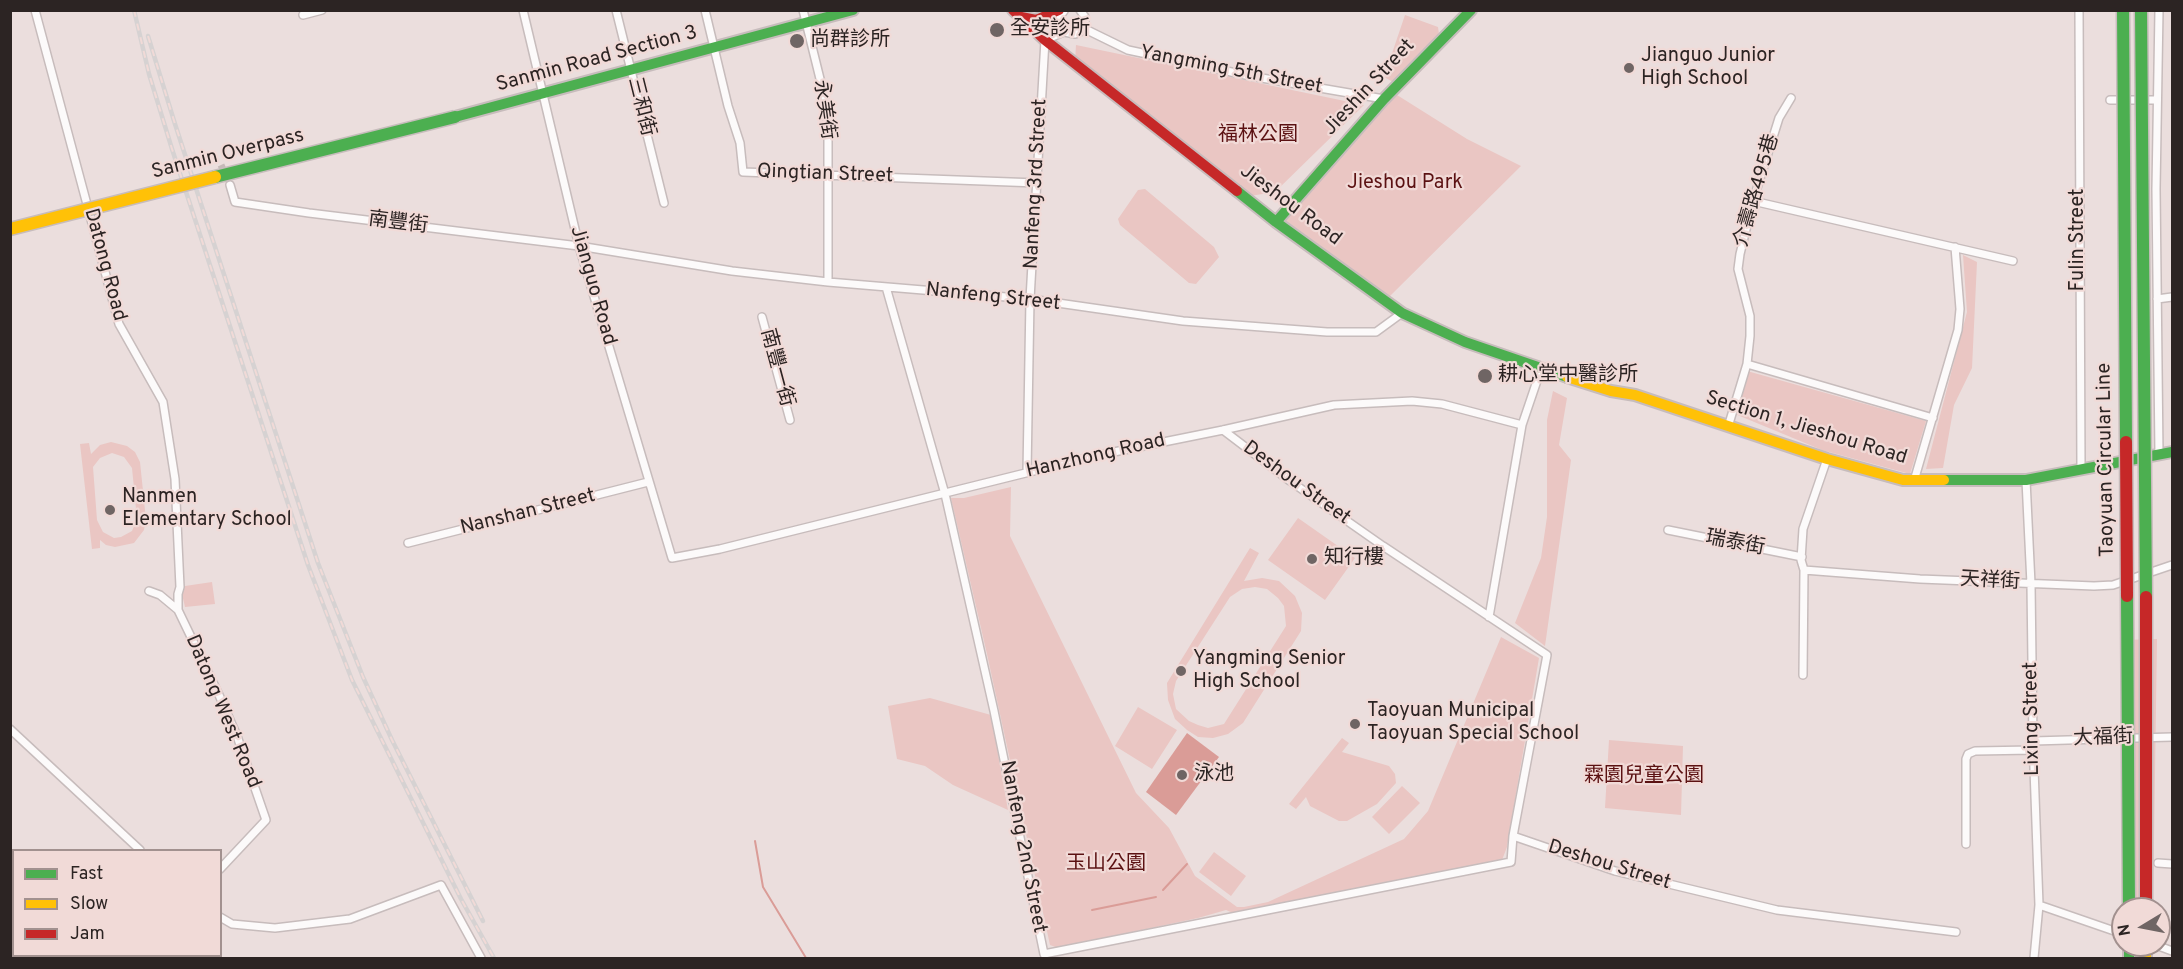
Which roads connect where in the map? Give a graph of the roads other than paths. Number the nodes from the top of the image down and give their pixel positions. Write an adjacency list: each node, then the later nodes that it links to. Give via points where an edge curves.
1 (35, 10): 72 (street, via 119,324 163,402 175,479)
2 (322, 10): 17 (street)
3 (523, 10): 24 (street, Jianguo Road)
4 (616, 10): 23 (street, 三和街)
5 (705, 10): 22 (street, Qingtian Street)
6 (803, 10): 18 (street, 永美街)
7 (853, 10): 18 (main road, Sanmin Road Section 3)
8 (1059, 10): 16 (main road, via 1036,20)
9 (1064, 10): 20 (street, via 1059,22)
10 (1080, 10): 19 (street, via 1085,17)
11 (1471, 10): 26 (main road, Jieshin Street)
12 (2079, 10): 58 (street, Fulin Street)
13 (2122, 10): 85 (main road, Taoyuan Circular Line, bridge)
14 (2141, 10): 86 (main road, Taoyuan Circular Line, bridge)
15 (2159, 10): 28 (street)
16 (1017, 14): 21 (main road, Jieshou Road)
17 (303, 15)
18 (806, 24): 22 (main road, Sanmin Road Section 3); 30 (street, 永美街, via 826,103)
19 (1083, 28): 20 (street, via 1075,34); 26 (street, Yangming 5th Street, via 1128,50)
20 (1064, 32): 21 (street)
21 (1045, 39): 31 (street, Nanfeng 3rd Street); 35 (main road, Jieshou Road)
22 (714, 49): 23 (main road, Sanmin Road Section 3); 30 (street, Qingtian Street, via 740,144 743,172)
23 (631, 70): 24 (main road, Sanmin Road Section 3); 34 (street, 三和街)
24 (543, 94): 29 (main road, Sanmin Road Section 3); 37 (street, Jianguo Road)
25 (1791, 98): 33 (street, 介壽路495巷, via 1779,118)
26 (1384, 99): 35 (main road, Jieshin Street)
27 (2110, 100): 28 (street)
28 (2157, 100): 44 (street)
29 (455, 117): 36 (main road, Sanmin Overpass, bridge)
30 (828, 174): 31 (street, Qingtian Street); 40 (street, 永美街)
31 (1037, 183): 43 (street, Nanfeng 3rd Street)
32 (230, 185): 37 (street, 南豐街, via 235,202)
33 (1753, 201): 38 (street); 47 (street, 介壽路495巷, via 1738,269 1750,316)
34 (664, 203)
35 (1276, 222): 45 (main road, Jieshou Road)
36 (10, 229)
37 (579, 246): 40 (street, Nanfeng Street, via 732,272); 62 (street, Jianguo Road)
38 (1955, 247): 39 (street); 50 (street, via 1958,330)
39 (2013, 261)
40 (828, 282): 41 (street, Nanfeng Street)
41 (886, 287): 43 (street, Nanfeng Street); 63 (street, Nanfeng 2nd Street)
42 (2172, 297): 44 (street)
43 (1030, 299): 45 (street, Nanfeng Street, via 1184,321 1327,332 1376,332); 59 (street, Nanfeng 3rd Street)
44 (2157, 299): 56 (street)
45 (1402, 313): 48 (main road, Jieshou Road, via 1431,328)
46 (762, 317): 51 (street, 南豐一街)
47 (1747, 364): 50 (street); 53 (street, 介壽路495巷)
48 (1541, 369): 49 (main road, Jieshou Road); 52 (street)
49 (1575, 380): 53 (main road, Section 1, Jieshou Road, via 1635,395)
50 (1933, 418): 61 (street)
51 (790, 420)
52 (1522, 424): 54 (street, Hanzhong Road, via 1442,404 1371,401 1334,405); 73 (street)
53 (1728, 427): 57 (main road, Section 1, Jieshou Road)
54 (1223, 430): 59 (street, Hanzhong Road); 73 (street, Deshou Street, via 1290,481)
55 (2172, 452): 56 (main road, Section 1, Jieshou Road)
56 (2159, 455): 58 (main road, Section 1, Jieshou Road)
57 (1827, 459): 61 (main road, Section 1, Jieshou Road); 66 (street, via 1803,529)
58 (2081, 469): 60 (main road, Section 1, Jieshou Road)
59 (1027, 472): 63 (street, Hanzhong Road)
60 (2026, 480): 61 (main road, Section 1, Jieshou Road); 70 (street, Lixing Street)
61 (1914, 481)
62 (648, 482): 65 (street, Nanshan Street); 67 (street, Jianguo Road)
63 (945, 494): 67 (street, Hanzhong Road); 79 (street, Nanfeng 2nd Street, via 1044,954 1511,862)
64 (1668, 530): 66 (street, 瑞泰街)
65 (408, 543)
66 (1802, 557): 69 (street)
67 (672, 558)
68 (2172, 565): 70 (street, 天祥街, via 2113,585)
69 (1804, 570): 70 (street, 天祥街); 74 (street)
70 (2031, 584): 77 (street, Lixing Street)
71 (149, 591): 72 (street, Datong West Road)
72 (178, 610): 84 (street, Datong West Road, via 230,721 266,820)
73 (1489, 617): 79 (street, Deshou Street, via 1547,655)
74 (1803, 675)
75 (10, 729): 81 (street)
76 (2172, 737): 77 (street, 大福街)
77 (2033, 741): 78 (street, Lixing Street)
78 (2033, 750): 80 (street, via 1968,754); 87 (street, Lixing Street)
79 (1513, 836): 90 (street, Deshou Street, via 1615,872 1777,910)
80 (1966, 844)
81 (139, 849)
82 (2158, 863): 83 (street)
83 (2172, 864)
84 (222, 867)
85 (2129, 897)
86 (2146, 897)
87 (2039, 905): 89 (street); 92 (street, Lixing Street)
88 (222, 917): 91 (street, via 232,924 275,928 350,919 441,885)
89 (2111, 930)
90 (1956, 932)
91 (481, 958)
92 (2034, 958)

